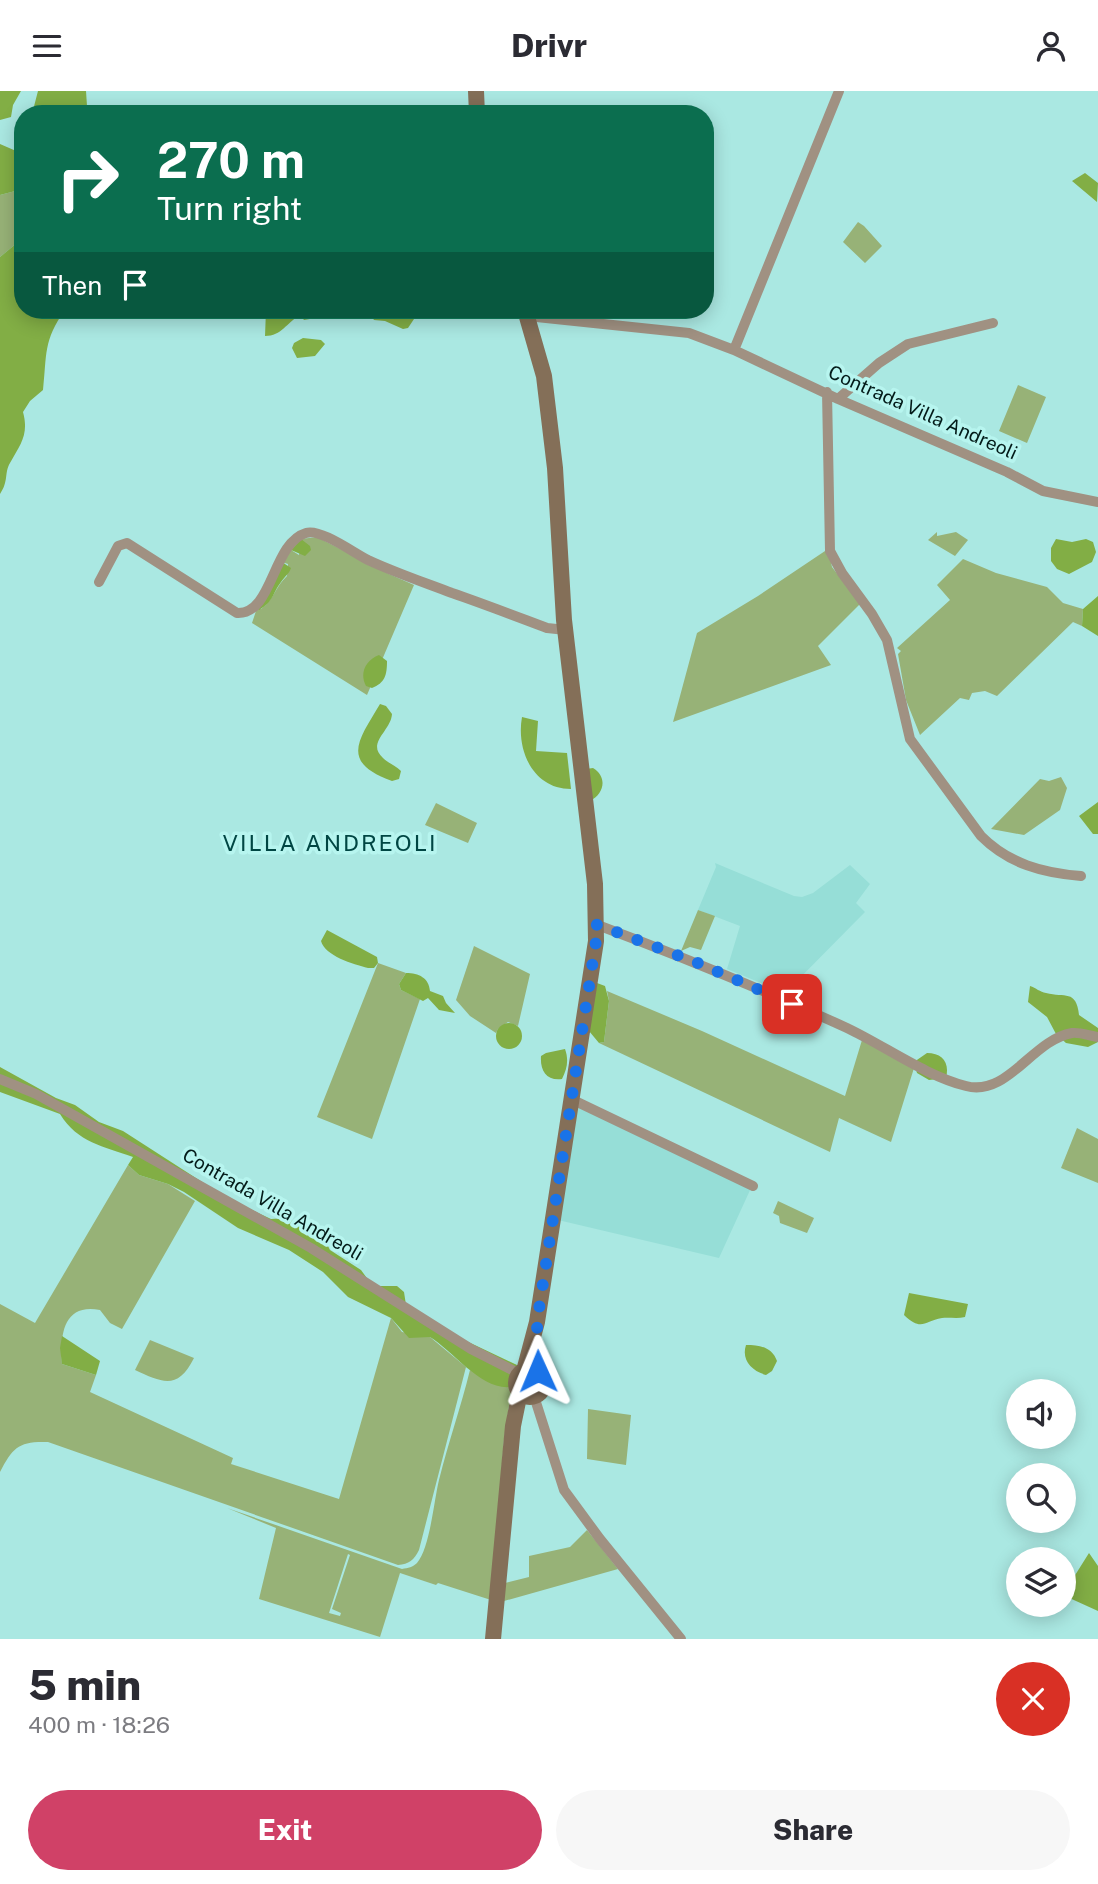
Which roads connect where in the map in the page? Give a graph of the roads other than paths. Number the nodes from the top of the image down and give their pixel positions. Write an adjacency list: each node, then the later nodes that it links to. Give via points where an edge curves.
1 (839, 91): 5 (street)
2 (528, 319): 10 (main road, via 544,376)
3 (575, 319): 5 (street, Contrada Villa Andreoli, via 689,333)
4 (993, 323): 7 (street, via 908,344)
5 (734, 350): 6 (street, Contrada Villa Andreoli)
6 (827, 392): 7 (street, Contrada Villa Andreoli); 11 (street, via 830,551 887,640 910,739 994,849 1040,870)
7 (838, 399): 8 (street, Contrada Villa Andreoli, via 1043,491)
8 (1098, 502)
9 (99, 582): 10 (street, via 118,546 127,543 237,613 246,613 257,606 295,537 309,531 405,577 547,628)
10 (566, 630): 12 (main road, via 595,884)
11 (1081, 876)
12 (595, 924): 13 (street, via 722,973 967,1086 984,1088 996,1083 1055,1038 1075,1032); 15 (main road)
13 (1098, 1037)
14 (0, 1079): 17 (street, Contrada Villa Andreoli, via 36,1094 311,1248 471,1349)
15 (571, 1099): 16 (street); 17 (main road)
16 (753, 1187)
17 (527, 1372): 18 (main road, via 517,1385); 18 (main road, via 542,1376 544,1385 540,1393)
18 (527, 1394): 19 (main road, via 513,1426); 20 (street, via 564,1490)
19 (493, 1639)
20 (681, 1639)

